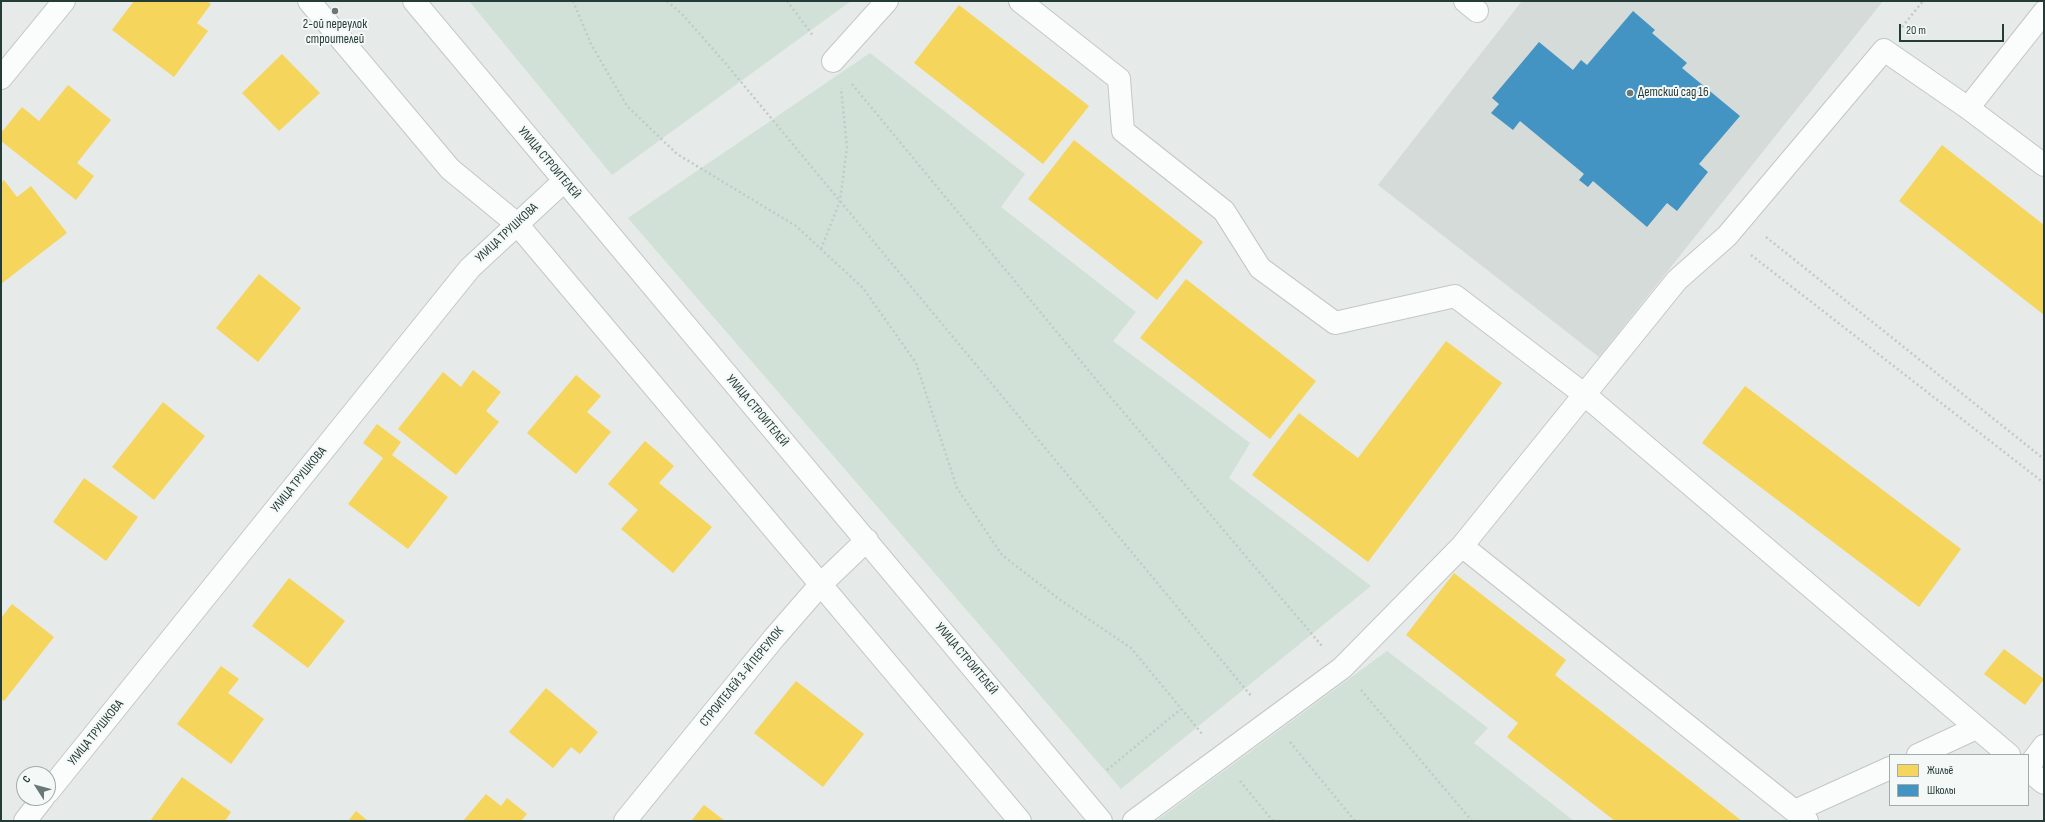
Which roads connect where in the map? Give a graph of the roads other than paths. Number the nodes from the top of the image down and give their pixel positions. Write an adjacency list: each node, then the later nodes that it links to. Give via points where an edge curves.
1 (64, 1): 8 (street)
2 (309, 1): 12 (street, via 450,169)
3 (414, 1): 11 (street, УЛИЦА СТРОИТЕЛЕЙ)
4 (887, 1): 7 (street)
5 (1020, 1): 13 (street, via 1119,79 1124,131 1224,211 1260,268 1334,322 1456,296)
6 (2044, 12): 9 (street)
7 (833, 61)
8 (1, 78)
9 (1968, 108): 10 (street); 13 (street, via 1884,50 1727,236 1677,280)
10 (2044, 165)
11 (564, 181): 12 (street, УЛИЦА ТРУШКОВА); 14 (street, УЛИЦА СТРОИТЕЛЕЙ)
12 (517, 224): 16 (street); 24 (street, УЛИЦА ТРУШКОВА, via 470,268)
13 (1585, 396): 15 (street); 17 (street)
14 (867, 540): 16 (street, СТРОИТЕЛЕЙ 3-Й ПЕРЕУЛОК); 31 (street, УЛИЦА СТРОИТЕЛЕЙ)
15 (1462, 546): 27 (street); 32 (street, via 1342,668)
16 (821, 584): 29 (street, СТРОИТЕЛЕЙ 3-Й ПЕРЕУЛОК); 30 (street)
17 (1976, 728): 19 (street); 20 (street)
18 (2044, 746): 21 (street)
19 (1920, 754)
20 (2008, 754)
21 (2029, 766)
22 (1889, 769): 27 (street)
23 (2029, 771): 25 (street)
24 (56, 782)
25 (2044, 783)
26 (37, 806): 28 (street)
27 (1801, 816)
28 (25, 821)
29 (625, 821)
30 (1020, 821)
31 (1100, 821)
32 (1134, 821)

